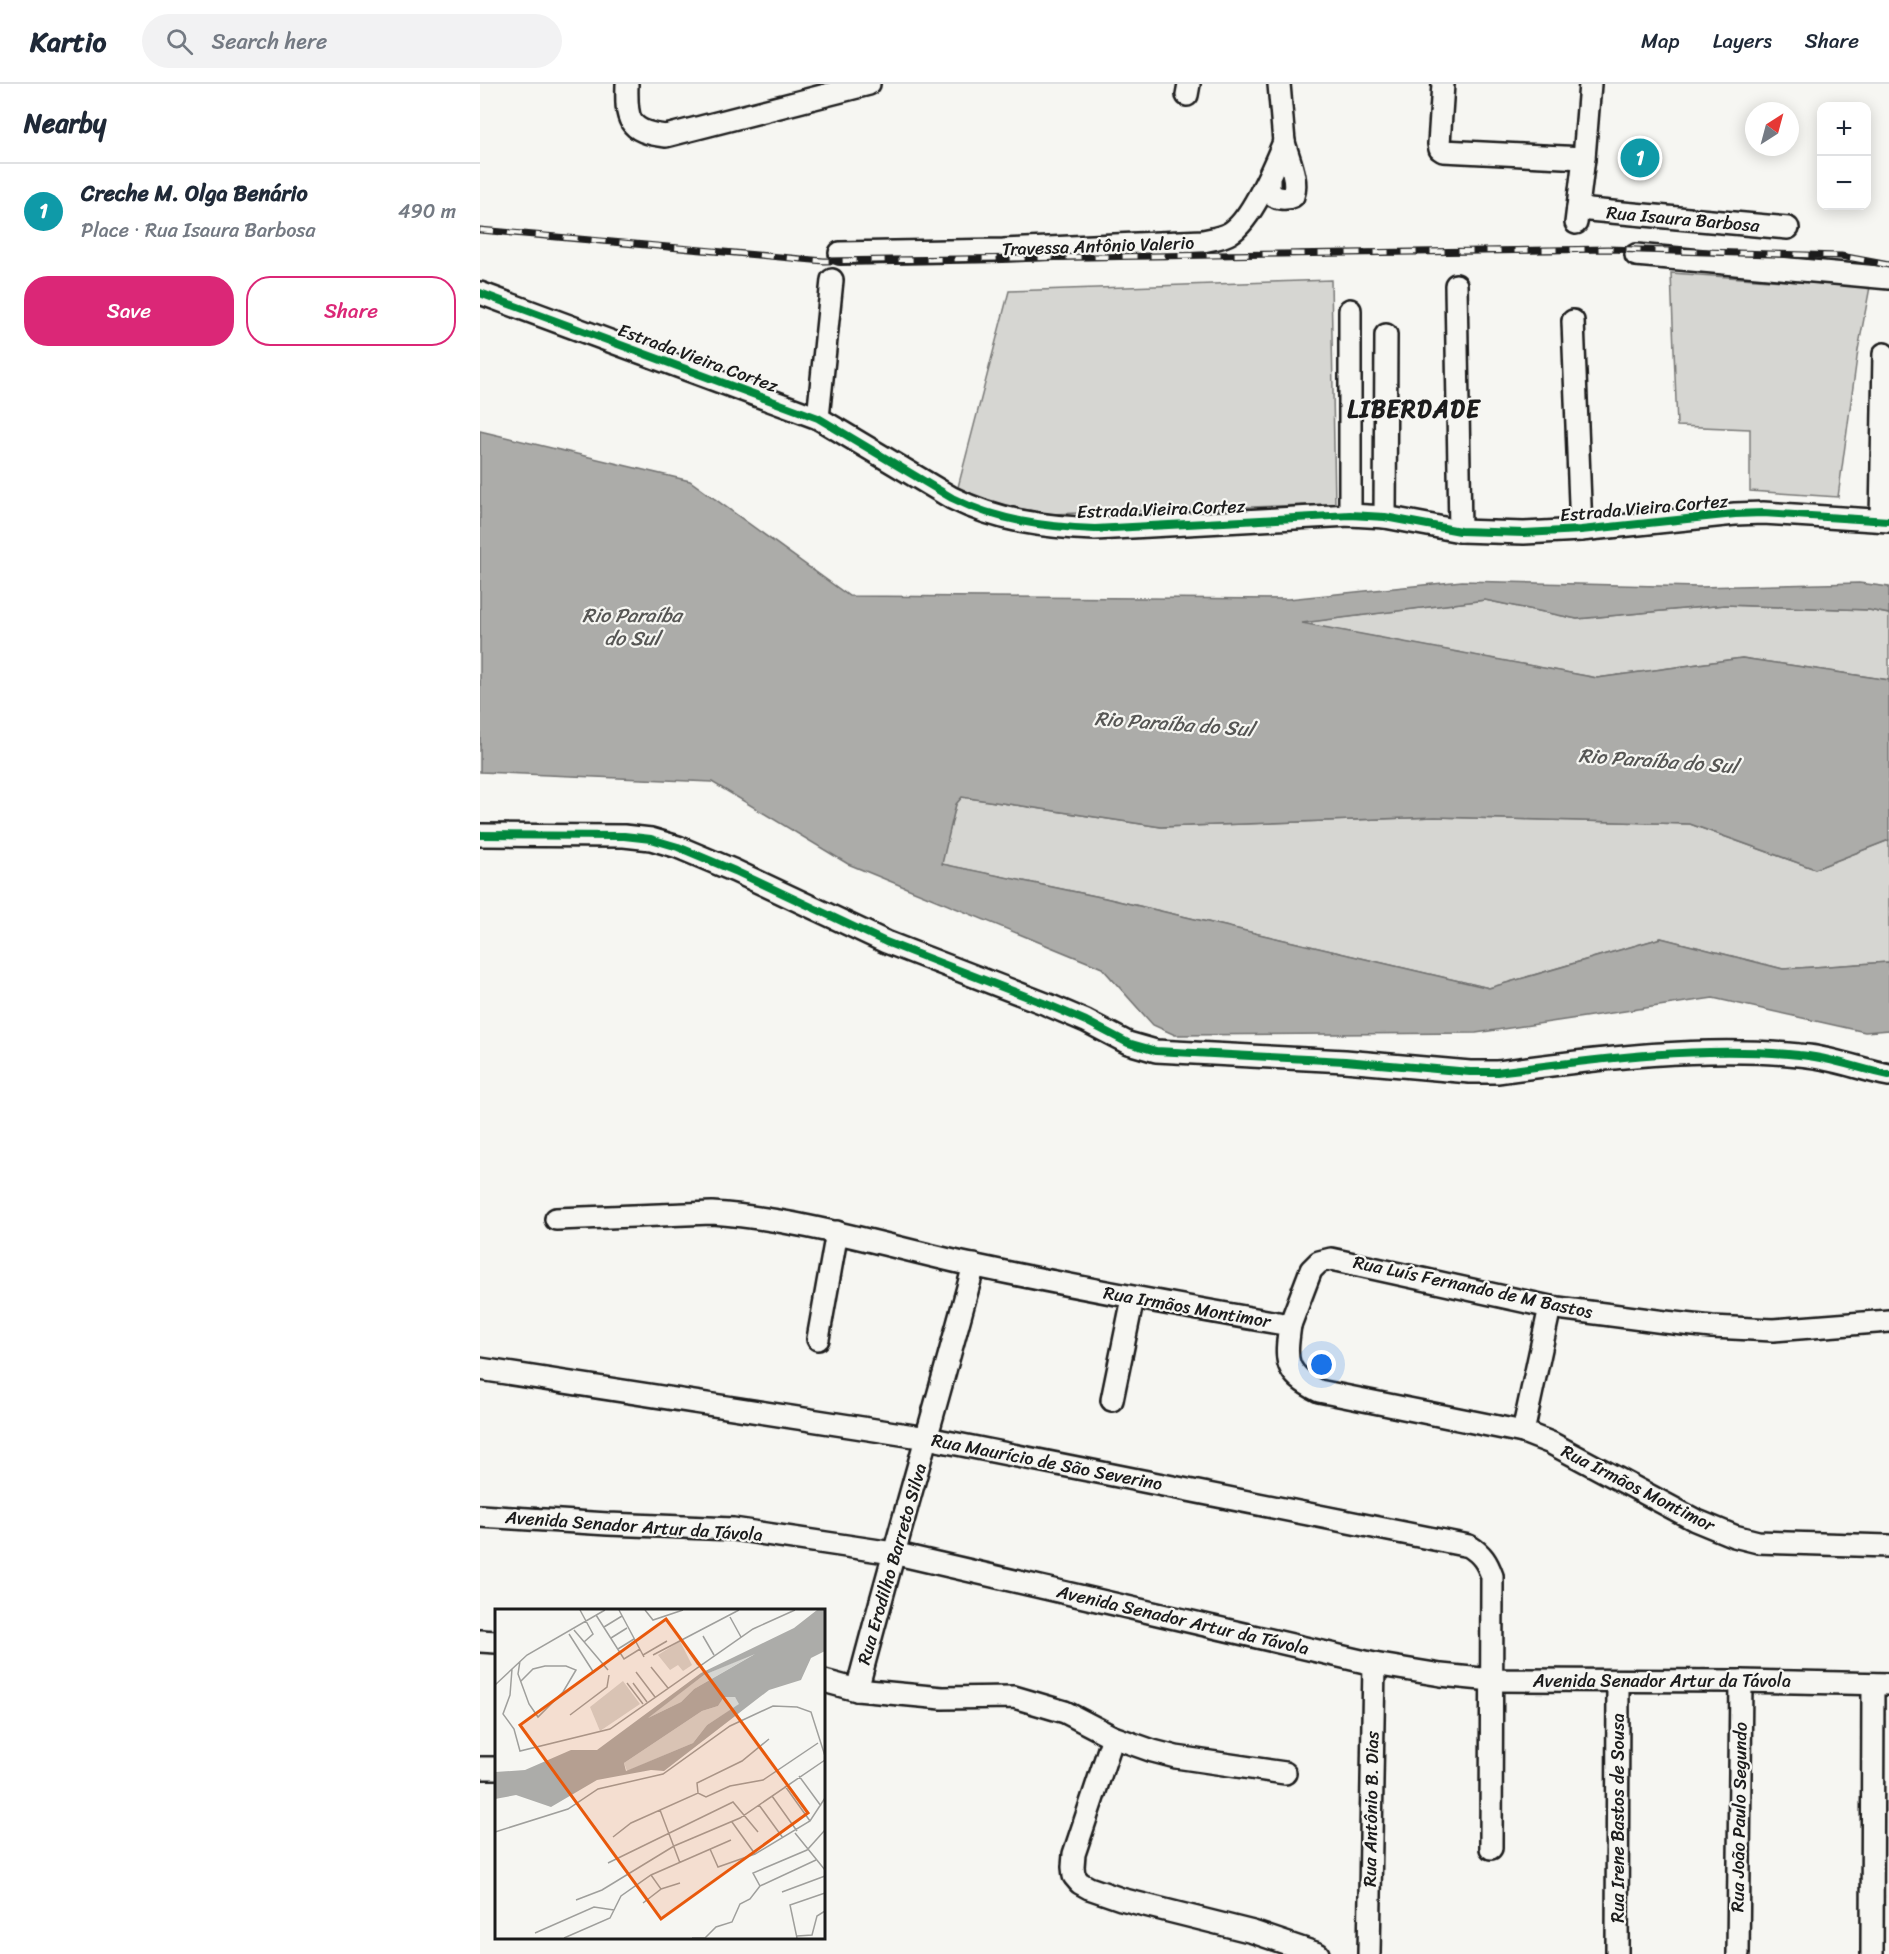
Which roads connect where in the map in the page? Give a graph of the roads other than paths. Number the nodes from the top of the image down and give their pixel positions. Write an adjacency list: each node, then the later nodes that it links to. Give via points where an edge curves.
1 (627, 84): 2 (street, via 629,120 651,134 666,136)
2 (869, 84)
3 (1279, 84): 6 (street)
4 (1443, 84): 7 (street, via 1440,149)
5 (1590, 84): 7 (street, Rua Isaura Barbosa)
6 (1284, 142): 8 (street, Travessa Antônio Valerio); 8 (street, via 1294,180 1293,196 1280,198 1271,194)
7 (1584, 158): 9 (street, Rua Isaura Barbosa, via 1577,216)
8 (1269, 178): 10 (street, Travessa Antônio Valerio, via 1231,233 1203,241)
9 (1788, 228)
10 (840, 253)
11 (1636, 255): 12 (street)
12 (1889, 278)
13 (832, 280): 20 (street)
14 (1456, 285): 25 (street)
15 (480, 293): 20 (street, Estrada Vieira Cortez)
16 (1350, 310): 21 (street)
17 (1573, 321): 24 (street)
18 (1386, 335): 22 (street)
19 (1884, 354): 23 (street)
20 (818, 418): 21 (street, Estrada Vieira Cortez, via 952,498 975,509 1028,523 1095,528)
21 (1350, 515): 22 (street, Estrada Vieira Cortez)
22 (1385, 518): 25 (street, Estrada Vieira Cortez)
23 (1885, 521): 24 (street, Estrada Vieira Cortez, via 1763,513)
24 (1581, 530): 25 (street, Estrada Vieira Cortez)
25 (1460, 531)
26 (480, 835): 27 (street, via 624,836 678,847 886,942 1056,1008 1128,1043 1156,1051 1470,1072 1666,1054 1799,1054)
27 (1889, 1075)
28 (556, 1219): 29 (street, Rua Irmãos Montimor, via 712,1213)
29 (837, 1232): 30 (street, Rua Irmãos Montimor); 35 (street)
30 (974, 1265): 31 (street, Rua Irmãos Montimor); 39 (street, Rua Erodilho Barreto Silva)
31 (1133, 1298): 34 (street, Rua Irmãos Montimor); 37 (street)
32 (1550, 1307): 33 (street, Rua Luís Fernando de M Bastos, via 1722,1328 1773,1330); 34 (street, Rua Luís Fernando de M Bastos, via 1331,1258 1311,1270); 38 (street)
33 (1889, 1321)
34 (1290, 1325): 38 (street, Rua Irmãos Montimor, via 1286,1353 1291,1370 1319,1391)
35 (818, 1339)
36 (480, 1370): 39 (street, Rua Maurício de São Severino)
37 (1112, 1400)
38 (1523, 1431): 41 (street, Rua Irmãos Montimor, via 1695,1520 1734,1536 1758,1542)
39 (927, 1438): 42 (street, Rua Erodilho Barreto Silva); 46 (street, Rua Maurício de São Severino, via 1469,1546 1479,1552 1492,1576)
40 (480, 1516): 42 (street, Avenida Senador Artur da Távola, via 733,1528)
41 (1889, 1546)
42 (893, 1553): 45 (street, Avenida Senador Artur da Távola); 51 (street, Rua Erodilho Barreto Silva)
43 (480, 1641): 44 (street)
44 (495, 1642)
45 (1374, 1664): 46 (street, Avenida Senador Artur da Távola); 56 (street, Rua Antônio B. Dias)
46 (1492, 1680): 48 (street, Avenida Senador Artur da Távola); 54 (street, Rua Maurício de São Severino)
47 (825, 1681): 51 (street)
48 (1618, 1681): 49 (street, Avenida Senador Artur da Távola); 57 (street, Rua Irene Bastos de Sousa)
49 (1741, 1681): 50 (street, Avenida Senador Artur da Távola); 58 (street, Rua João Paulo Segundo)
50 (1881, 1684): 59 (street)
51 (857, 1690): 52 (street, via 942,1698 1014,1697 1065,1712)
52 (1113, 1737): 53 (street, via 1176,1756); 55 (street, via 1074,1854 1074,1876 1080,1883 1121,1899 1253,1932)
53 (1285, 1773)
54 (1491, 1848)
55 (1318, 1954)
56 (1369, 1954)
57 (1617, 1954)
58 (1738, 1954)
59 (1872, 1954)

